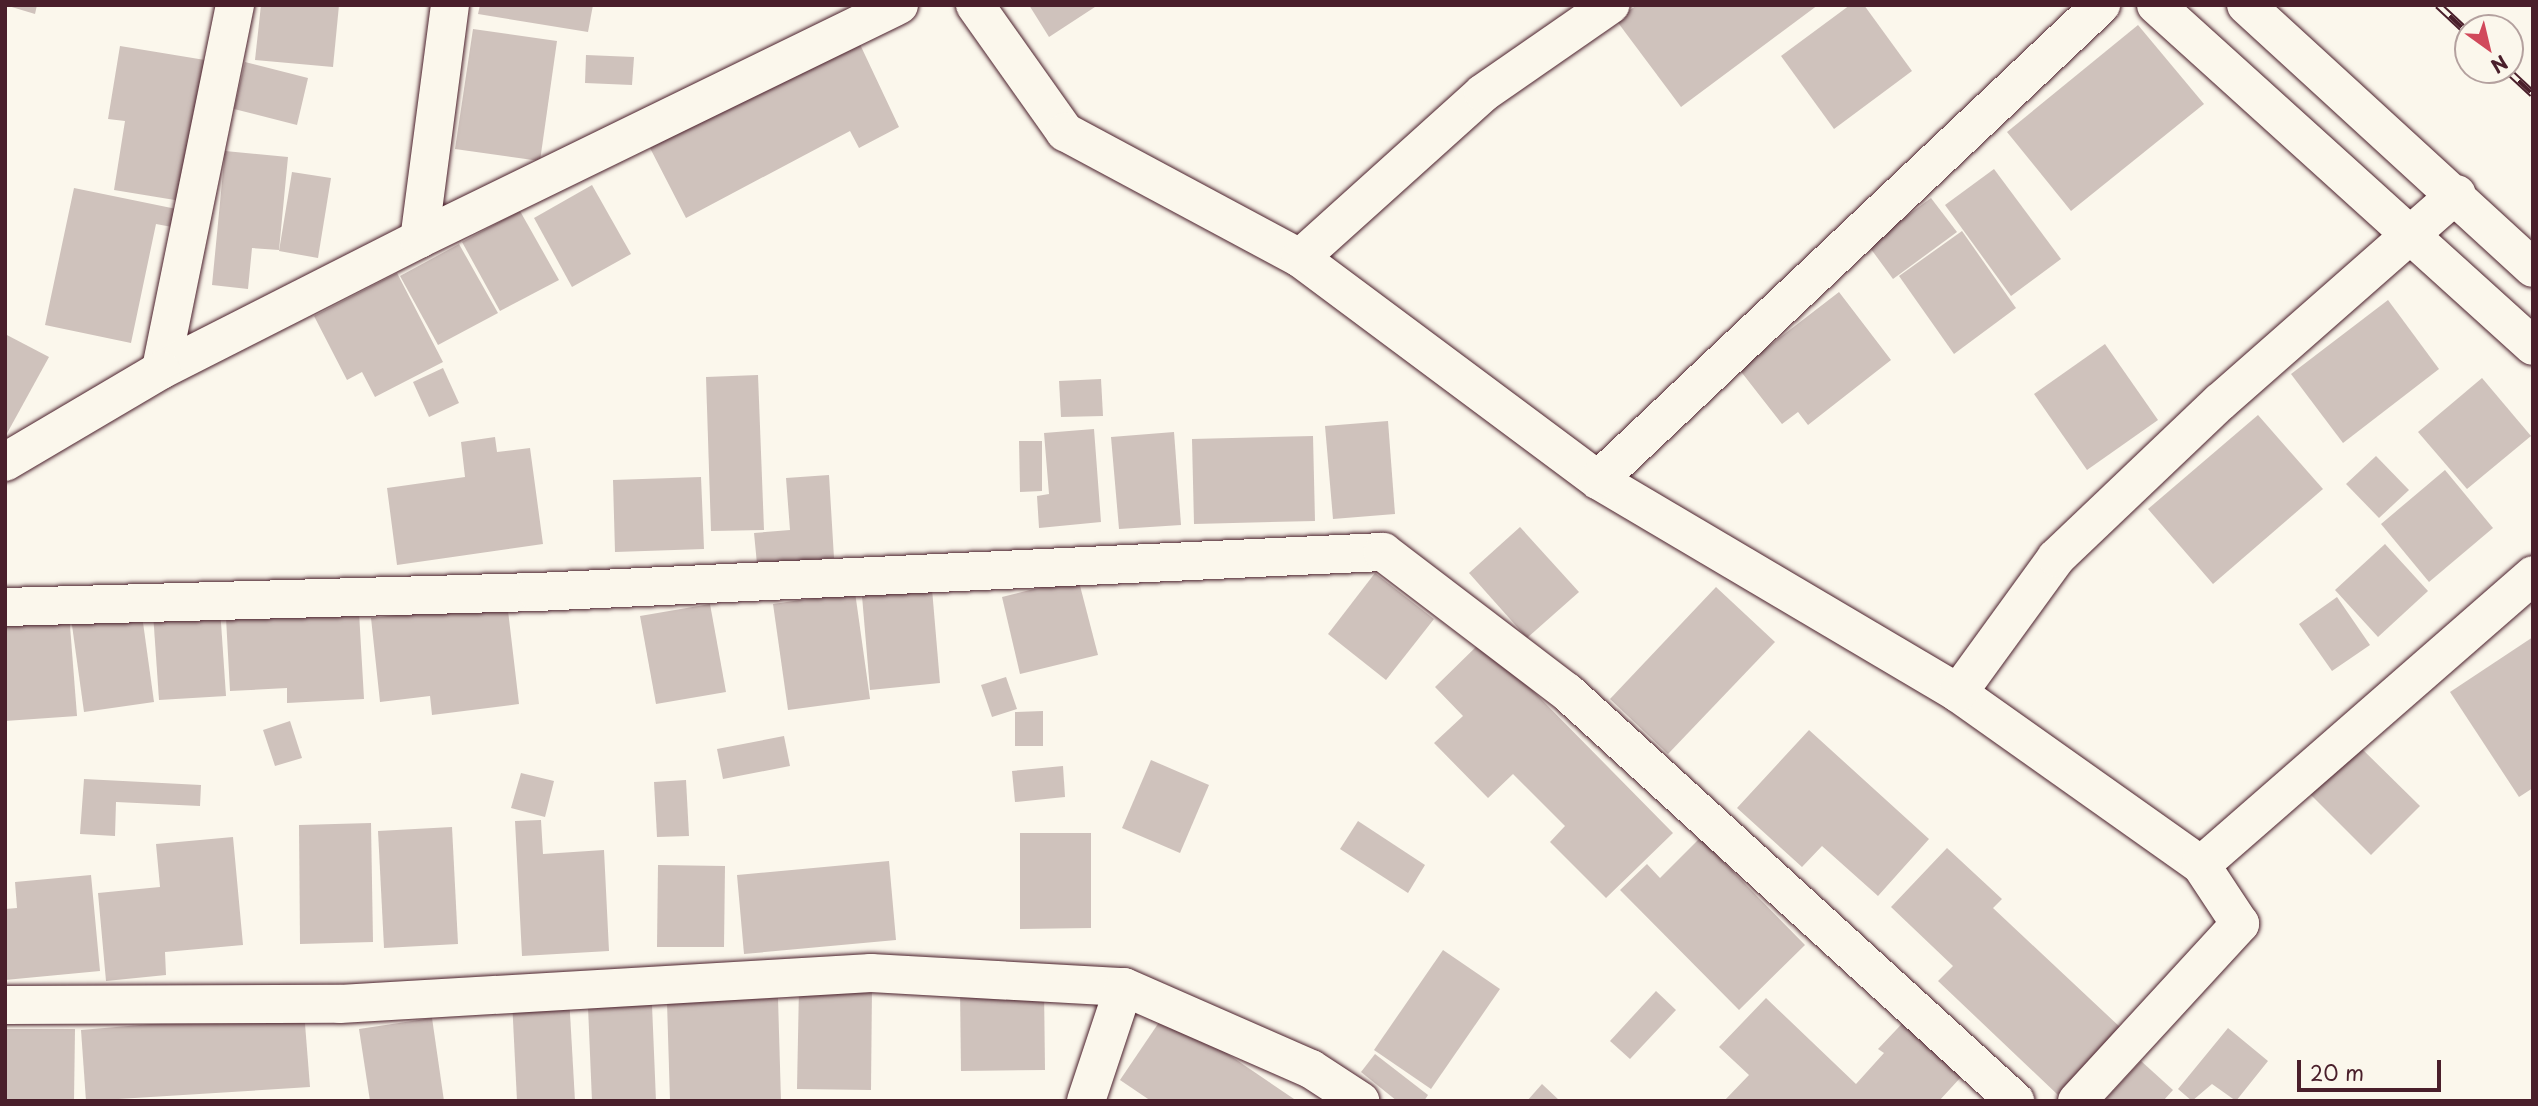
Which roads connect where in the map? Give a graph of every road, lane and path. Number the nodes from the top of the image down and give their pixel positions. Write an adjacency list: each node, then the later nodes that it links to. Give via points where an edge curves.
1 (235, 5): 15 (street)
2 (450, 5): 11 (street)
3 (899, 5): 11 (street)
4 (975, 5): 12 (street, via 1065,132)
5 (1611, 5): 12 (street, via 1483,93)
6 (2101, 5): 17 (street)
7 (2156, 5): 10 (street)
8 (2246, 5): 9 (street)
9 (2457, 194): 10 (street); 13 (street)
10 (2411, 234): 14 (street); 20 (street, via 2220,402 2056,558)
11 (419, 239): 15 (street)
12 (1300, 258): 17 (street)
13 (2533, 268)
14 (2533, 346)
15 (161, 370): 16 (street)
16 (5, 462)
17 (1598, 480): 20 (street)
18 (2533, 575): 21 (street)
19 (5, 607): 26 (street, via 537,592 1383,552 1567,692)
20 (1958, 693): 21 (street)
21 (2201, 865): 27 (street, via 2240,924)
22 (1124, 987): 23 (street, via 871,973 340,1004); 24 (street); 25 (street, via 1311,1069)
23 (5, 1005)
24 (1086, 1101)
25 (1360, 1101)
26 (2015, 1101)
27 (2077, 1101)

